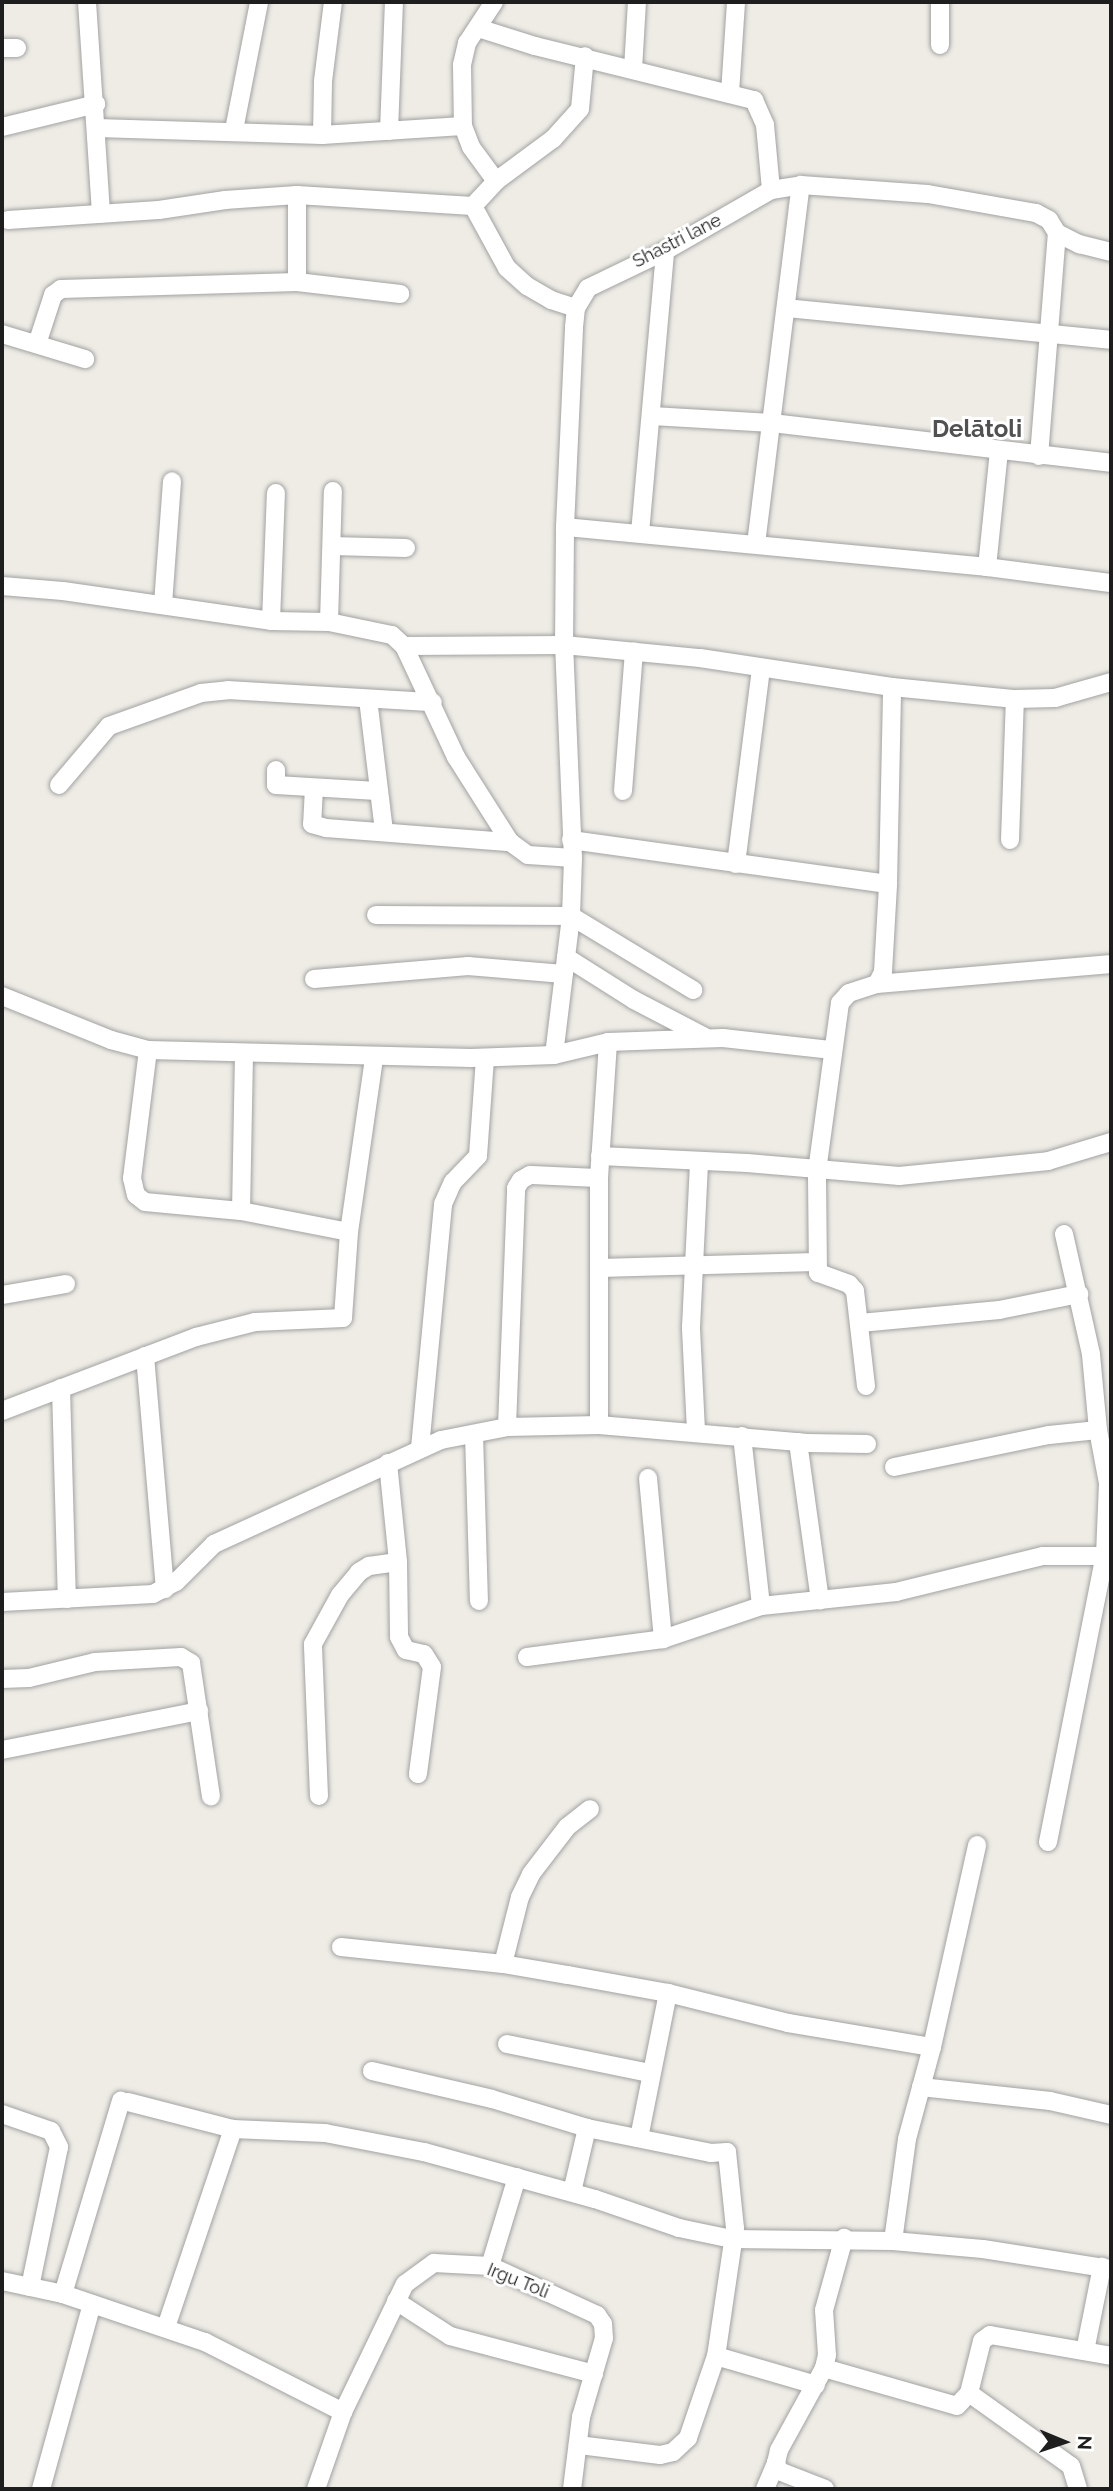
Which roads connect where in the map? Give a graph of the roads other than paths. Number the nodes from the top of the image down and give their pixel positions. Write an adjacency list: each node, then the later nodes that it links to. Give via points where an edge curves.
1 (86, 2): 14 (street)
2 (259, 2): 18 (street)
3 (333, 2): 20 (street, via 323,80)
4 (394, 2): 19 (street)
5 (494, 2): 9 (street)
6 (637, 2): 12 (street)
7 (736, 2): 13 (street)
8 (940, 2): 10 (street)
9 (478, 27): 11 (street); 15 (street, via 467,43 462,65)
10 (940, 44)
11 (585, 56): 12 (street); 21 (street, via 580,109 552,139)
12 (633, 69): 13 (street)
13 (730, 93): 23 (street, via 743,95 757,106 765,125)
14 (96, 104): 16 (street); 17 (street)
15 (463, 126): 19 (street); 21 (street, via 471,147)
16 (2, 127)
17 (97, 128): 18 (street); 26 (street)
18 (234, 130): 20 (street)
19 (389, 131): 20 (street)
20 (323, 135)
21 (496, 181): 25 (street)
22 (801, 185): 23 (street, Shastri lane); 28 (street, Shastri lane, via 928,194 1035,213 1049,220); 34 (street)
23 (771, 190): 29 (street, Shastri lane)
24 (297, 195): 25 (street); 26 (street); 31 (street)
25 (473, 206): 33 (street, via 507,268 551,300)
26 (101, 214): 27 (street)
27 (8, 220)
28 (1058, 233): 30 (street, Shastri lane); 35 (street)
29 (665, 251): 33 (street, Shastri lane, via 588,288); 40 (street)
30 (1111, 252)
31 (297, 282): 32 (street); 38 (street, via 61,289 53,295)
32 (400, 294)
33 (576, 308): 48 (street)
34 (786, 308): 35 (street); 41 (street)
35 (1048, 332): 37 (street); 43 (street)
36 (2, 334): 38 (street)
37 (1111, 340)
38 (37, 344): 39 (street)
39 (85, 359)
40 (652, 416): 41 (street); 49 (street)
41 (772, 423): 42 (street); 50 (street)
42 (999, 451): 43 (street); 53 (street)
43 (1039, 456): 44 (street)
44 (1111, 463)
45 (172, 481): 56 (street)
46 (333, 491): 51 (street)
47 (276, 492): 57 (street)
48 (565, 527): 49 (street); 59 (street)
49 (640, 533): 50 (street)
50 (756, 544): 53 (street)
51 (332, 546): 52 (street); 58 (street)
52 (406, 548)
53 (987, 567): 54 (street)
54 (1111, 583)
55 (2, 586): 56 (street)
56 (163, 604): 57 (street)
57 (271, 621): 58 (street)
58 (329, 622): 60 (street, via 392,635)
59 (564, 645): 60 (street); 61 (street); 75 (street)
60 (404, 646): 67 (street)
61 (634, 651): 62 (street); 72 (street)
62 (761, 669): 64 (street); 78 (street)
63 (1111, 682): 66 (street, via 1055,698)
64 (892, 687): 66 (street); 79 (street)
65 (368, 699): 67 (street); 69 (street, via 228,690 201,693 109,726); 71 (street)
66 (1016, 699): 74 (street)
67 (433, 702): 76 (street, via 456,757)
68 (276, 770): 70 (street, via 276,785)
69 (59, 785)
70 (314, 788): 71 (street); 73 (street, via 312,824)
71 (377, 790): 73 (street)
72 (623, 791)
73 (384, 832): 76 (street)
74 (1010, 839)
75 (571, 840): 77 (street); 78 (street)
76 (510, 842): 77 (street, via 528,855)
77 (573, 858): 81 (street)
78 (736, 864): 79 (street)
79 (888, 884): 85 (street, via 883,972)
80 (376, 915): 81 (street)
81 (571, 916): 83 (street); 86 (street)
82 (1111, 964): 85 (street)
83 (565, 965): 84 (street, via 468,966); 88 (street); 93 (street)
84 (314, 979)
85 (877, 984): 91 (street, via 849,993 840,1003)
86 (692, 990)
87 (3, 996): 90 (street)
88 (708, 1038): 89 (street); 91 (street)
89 (608, 1042): 93 (street); 97 (street)
90 (148, 1050): 92 (street); 101 (street, via 132,1178 136,1195 145,1202)
91 (832, 1051): 99 (street)
92 (244, 1054): 94 (street); 101 (street)
93 (554, 1055): 95 (street)
94 (374, 1058): 95 (street); 102 (street)
95 (485, 1058): 123 (street, via 478,1156 453,1182 443,1205)
96 (1111, 1142): 99 (street, via 1048,1161 899,1176)
97 (600, 1156): 98 (street); 100 (street)
98 (699, 1161): 99 (street); 105 (street)
99 (817, 1171): 104 (street)
100 (599, 1178): 106 (street); 116 (street, via 530,1175 516,1188)
101 (241, 1210): 102 (street)
102 (349, 1232): 111 (street, via 343,1318 255,1322)
103 (1064, 1234): 108 (street)
104 (817, 1262): 105 (street); 110 (street, via 818,1273 849,1284 855,1291)
105 (692, 1264): 106 (street); 118 (street)
106 (599, 1268): 115 (street)
107 (66, 1284): 109 (street)
108 (1079, 1294): 110 (street, via 999,1310); 117 (street, via 1091,1354)
109 (2, 1295)
110 (860, 1323): 112 (street)
111 (145, 1356): 113 (street); 129 (street)
112 (866, 1386)
113 (61, 1388): 114 (street); 130 (street)
114 (2, 1411)
115 (599, 1425): 116 (street); 118 (street)
116 (507, 1427): 119 (street)
117 (1098, 1430): 125 (street, via 1049,1435); 127 (street, via 1108,1483)
118 (696, 1431): 120 (street)
119 (474, 1434): 123 (street); 132 (street)
120 (742, 1436): 121 (street); 134 (street)
121 (798, 1442): 122 (street); 131 (street)
122 (867, 1444)
123 (420, 1448): 124 (street)
124 (388, 1463): 128 (street); 129 (street, via 214,1544)
125 (894, 1467)
126 (648, 1478): 135 (street)
127 (1108, 1556): 131 (street, via 1043,1556 896,1592); 144 (street)
128 (398, 1562): 140 (street, via 401,1645 424,1654 432,1667); 141 (street, via 359,1572 340,1595 313,1644)
129 (165, 1589): 130 (street, via 153,1594)
130 (67, 1599): 133 (street)
131 (820, 1600): 134 (street)
132 (479, 1601)
133 (2, 1602)
134 (761, 1606): 135 (street)
135 (663, 1639): 136 (street)
136 (527, 1657)
137 (2, 1679): 138 (street, via 29,1678 95,1662 181,1657 191,1663)
138 (198, 1712): 139 (street); 142 (street)
139 (3, 1752)
140 (418, 1774)
141 (319, 1796)
142 (211, 1797)
143 (590, 1809): 147 (street, via 568,1827 531,1874 520,1897)
144 (1048, 1842)
145 (977, 1845): 150 (street)
146 (341, 1947): 147 (street)
147 (503, 1964): 148 (street)
148 (668, 1993): 150 (street, via 788,2023); 152 (street)
149 (508, 2044): 152 (street)
150 (932, 2047): 153 (street)
151 (372, 2071): 156 (street, via 492,2099)
152 (650, 2073): 158 (street)
153 (921, 2087): 155 (street, via 1050,2101); 163 (street, via 907,2139)
154 (2, 2114): 167 (street, via 51,2131 59,2147)
155 (1111, 2115)
156 (587, 2128): 158 (street); 160 (street)
157 (233, 2129): 159 (street, via 325,2133 424,2152); 168 (street, via 125,2101); 171 (street)
158 (639, 2138): 162 (street, via 711,2153 727,2152 735,2228)
159 (517, 2178): 160 (street); 164 (street)
160 (572, 2192): 162 (street, via 679,2228)
161 (844, 2238): 162 (street); 163 (street); 175 (street, via 824,2310)
162 (732, 2239): 173 (street)
163 (893, 2241): 165 (street)
164 (490, 2266): 169 (street, Irgu Toli, via 434,2263 405,2284); 176 (street, Irgu Toli, via 597,2315 604,2338)
165 (1107, 2268): 172 (street)
166 (2, 2281): 167 (street)
167 (30, 2287): 168 (street)
168 (63, 2294): 170 (street)
169 (396, 2301): 176 (street, via 450,2336); 179 (street, Irgu Toli)
170 (92, 2304): 171 (street); 182 (street)
171 (166, 2327): 179 (street)
172 (1085, 2351): 174 (street); 178 (street, via 990,2336 982,2341)
173 (716, 2356): 177 (street); 180 (street, via 688,2438 673,2452 645,2455)
174 (1111, 2356)
175 (824, 2368): 177 (street); 178 (street, via 957,2406)
176 (594, 2374): 180 (street, Irgu Toli)
177 (816, 2385): 181 (street)
178 (969, 2393): 187 (street, via 1071,2466)
179 (342, 2412): 183 (street, Irgu Toli)
180 (578, 2445): 184 (street, Irgu Toli)
181 (776, 2463): 185 (street); 186 (street, via 779,2471)
182 (41, 2489)
183 (316, 2489)
184 (572, 2489)
185 (765, 2489)
186 (825, 2489)
187 (1078, 2489)

